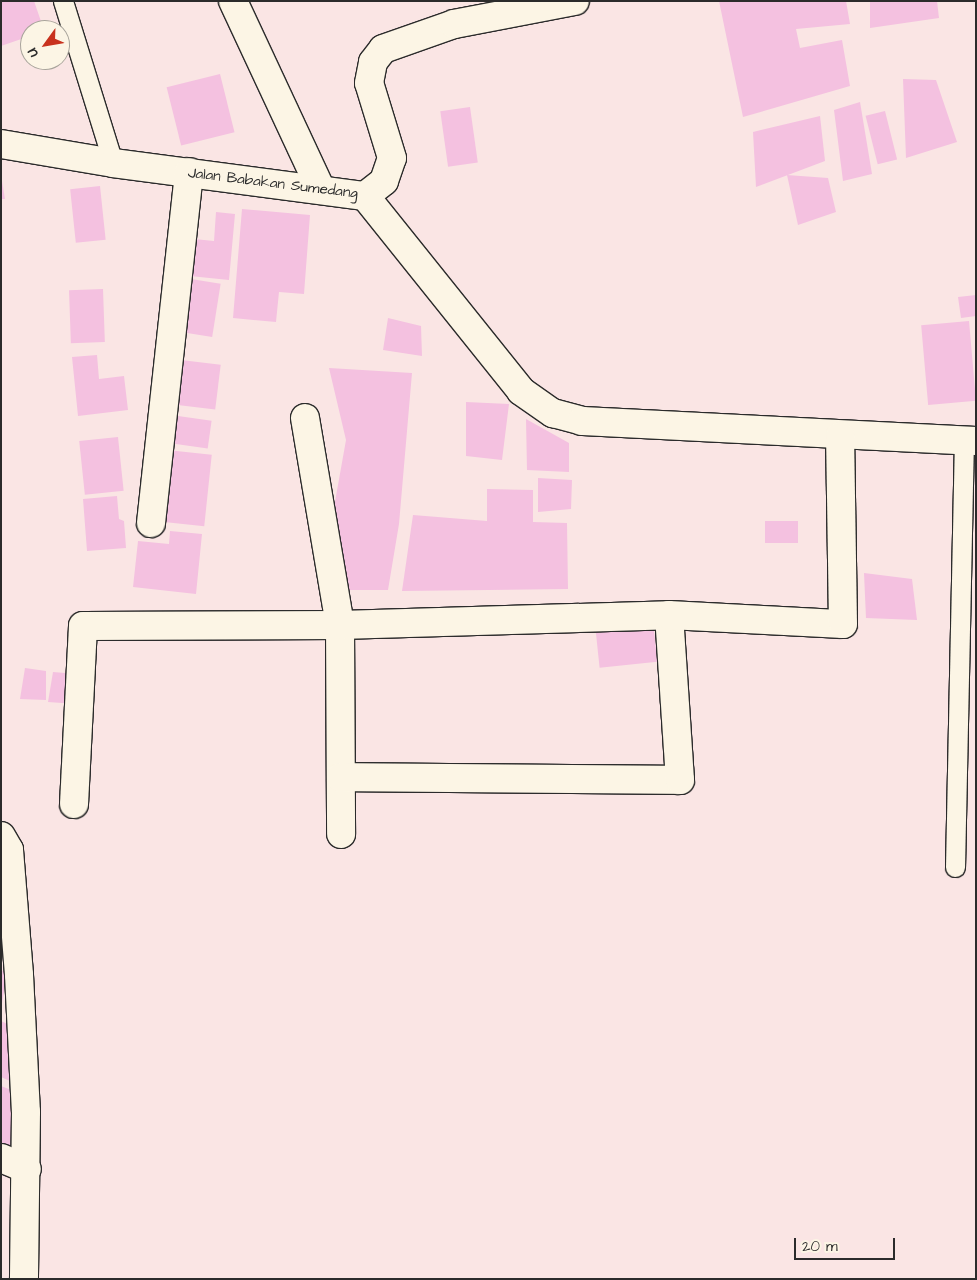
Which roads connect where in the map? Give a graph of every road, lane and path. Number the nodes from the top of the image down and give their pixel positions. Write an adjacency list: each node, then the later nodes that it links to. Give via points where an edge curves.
1 (63, 1): 5 (lane)
2 (232, 1): 7 (street)
3 (574, 1): 8 (street, Jalan Babakan Sumedang, via 454,24 383,49 373,62 369,83 392,158 384,181)
4 (2, 143): 5 (street, Jalan Babakan Sumedang)
5 (113, 163): 6 (street, Jalan Babakan Sumedang)
6 (189, 172): 7 (street, Jalan Babakan Sumedang); 12 (street)
7 (321, 190): 8 (street, Jalan Babakan Sumedang)
8 (365, 196): 10 (street, via 521,391 553,413 582,421)
9 (305, 418): 14 (street)
10 (840, 436): 11 (street); 13 (street, via 843,624)
11 (970, 442): 19 (lane)
12 (151, 523)
13 (669, 614): 14 (street); 15 (street, via 680,780)
14 (340, 626): 15 (street); 16 (street, via 83,626)
15 (341, 777): 17 (street)
16 (74, 804)
17 (341, 834)
18 (1, 836): 20 (street, via 8,850 19,975)
19 (955, 867)
20 (11, 1024): 22 (street)
21 (1, 1158): 22 (street)
22 (27, 1169): 23 (street)
23 (24, 1279)

